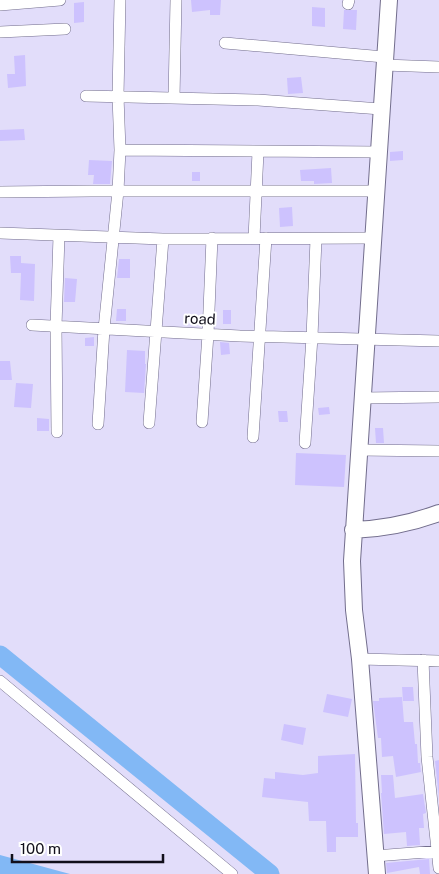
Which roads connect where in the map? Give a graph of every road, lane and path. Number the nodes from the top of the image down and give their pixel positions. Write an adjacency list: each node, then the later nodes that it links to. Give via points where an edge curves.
1 (60, 0): 5 (street)
2 (120, 0): 12 (street)
3 (176, 0): 13 (street)
4 (389, 0): 9 (street)
5 (0, 5)
6 (65, 29): 7 (street)
7 (0, 32)
8 (225, 43): 9 (street)
9 (384, 61): 10 (street); 14 (street)
10 (439, 67)
11 (86, 96): 12 (street)
12 (118, 96): 13 (street); 15 (street)
13 (174, 98): 14 (street)
14 (381, 109): 17 (street)
15 (120, 150): 16 (street); 18 (street)
16 (258, 152): 17 (street); 19 (street)
17 (378, 152): 20 (street)
18 (118, 191): 19 (street); 21 (street); 24 (street)
19 (256, 191): 20 (street); 26 (street)
20 (376, 191): 28 (street)
21 (0, 192)
22 (0, 233): 23 (street)
23 (59, 236): 24 (street); 32 (street)
24 (114, 237): 29 (street); 33 (street)
25 (212, 238): 26 (street); 29 (street); 35 (street)
26 (254, 238): 27 (street)
27 (266, 238): 30 (street); 36 (street)
28 (374, 238): 30 (street); 38 (street)
29 (163, 239): 34 (street)
30 (316, 239): 37 (street)
31 (32, 325): 32 (street, road)
32 (56, 326): 33 (street, road); 45 (street)
33 (104, 329): 34 (street, road); 43 (street)
34 (155, 332): 35 (street, road); 44 (street)
35 (208, 334): 36 (street, road); 42 (street)
36 (260, 336): 37 (street, road); 46 (street)
37 (312, 337): 38 (street, road); 47 (street)
38 (367, 340): 39 (street, road); 41 (street)
39 (439, 341)
40 (439, 397): 41 (street)
41 (363, 398): 48 (street)
42 (202, 422)
43 (98, 424)
44 (149, 424)
45 (57, 432)
46 (253, 437)
47 (305, 443)
48 (359, 450): 49 (street); 51 (street)
49 (439, 451)
50 (439, 513): 51 (street, via 395,525)
51 (353, 530): 52 (street, via 352,586)
52 (360, 659): 53 (street); 57 (street)
53 (423, 660): 54 (street); 56 (street, via 427,757)
54 (439, 660)
55 (0, 681): 59 (street)
56 (438, 852): 57 (street); 58 (street)
57 (375, 856): 60 (street)
58 (439, 868)
59 (232, 874)
60 (377, 874)

